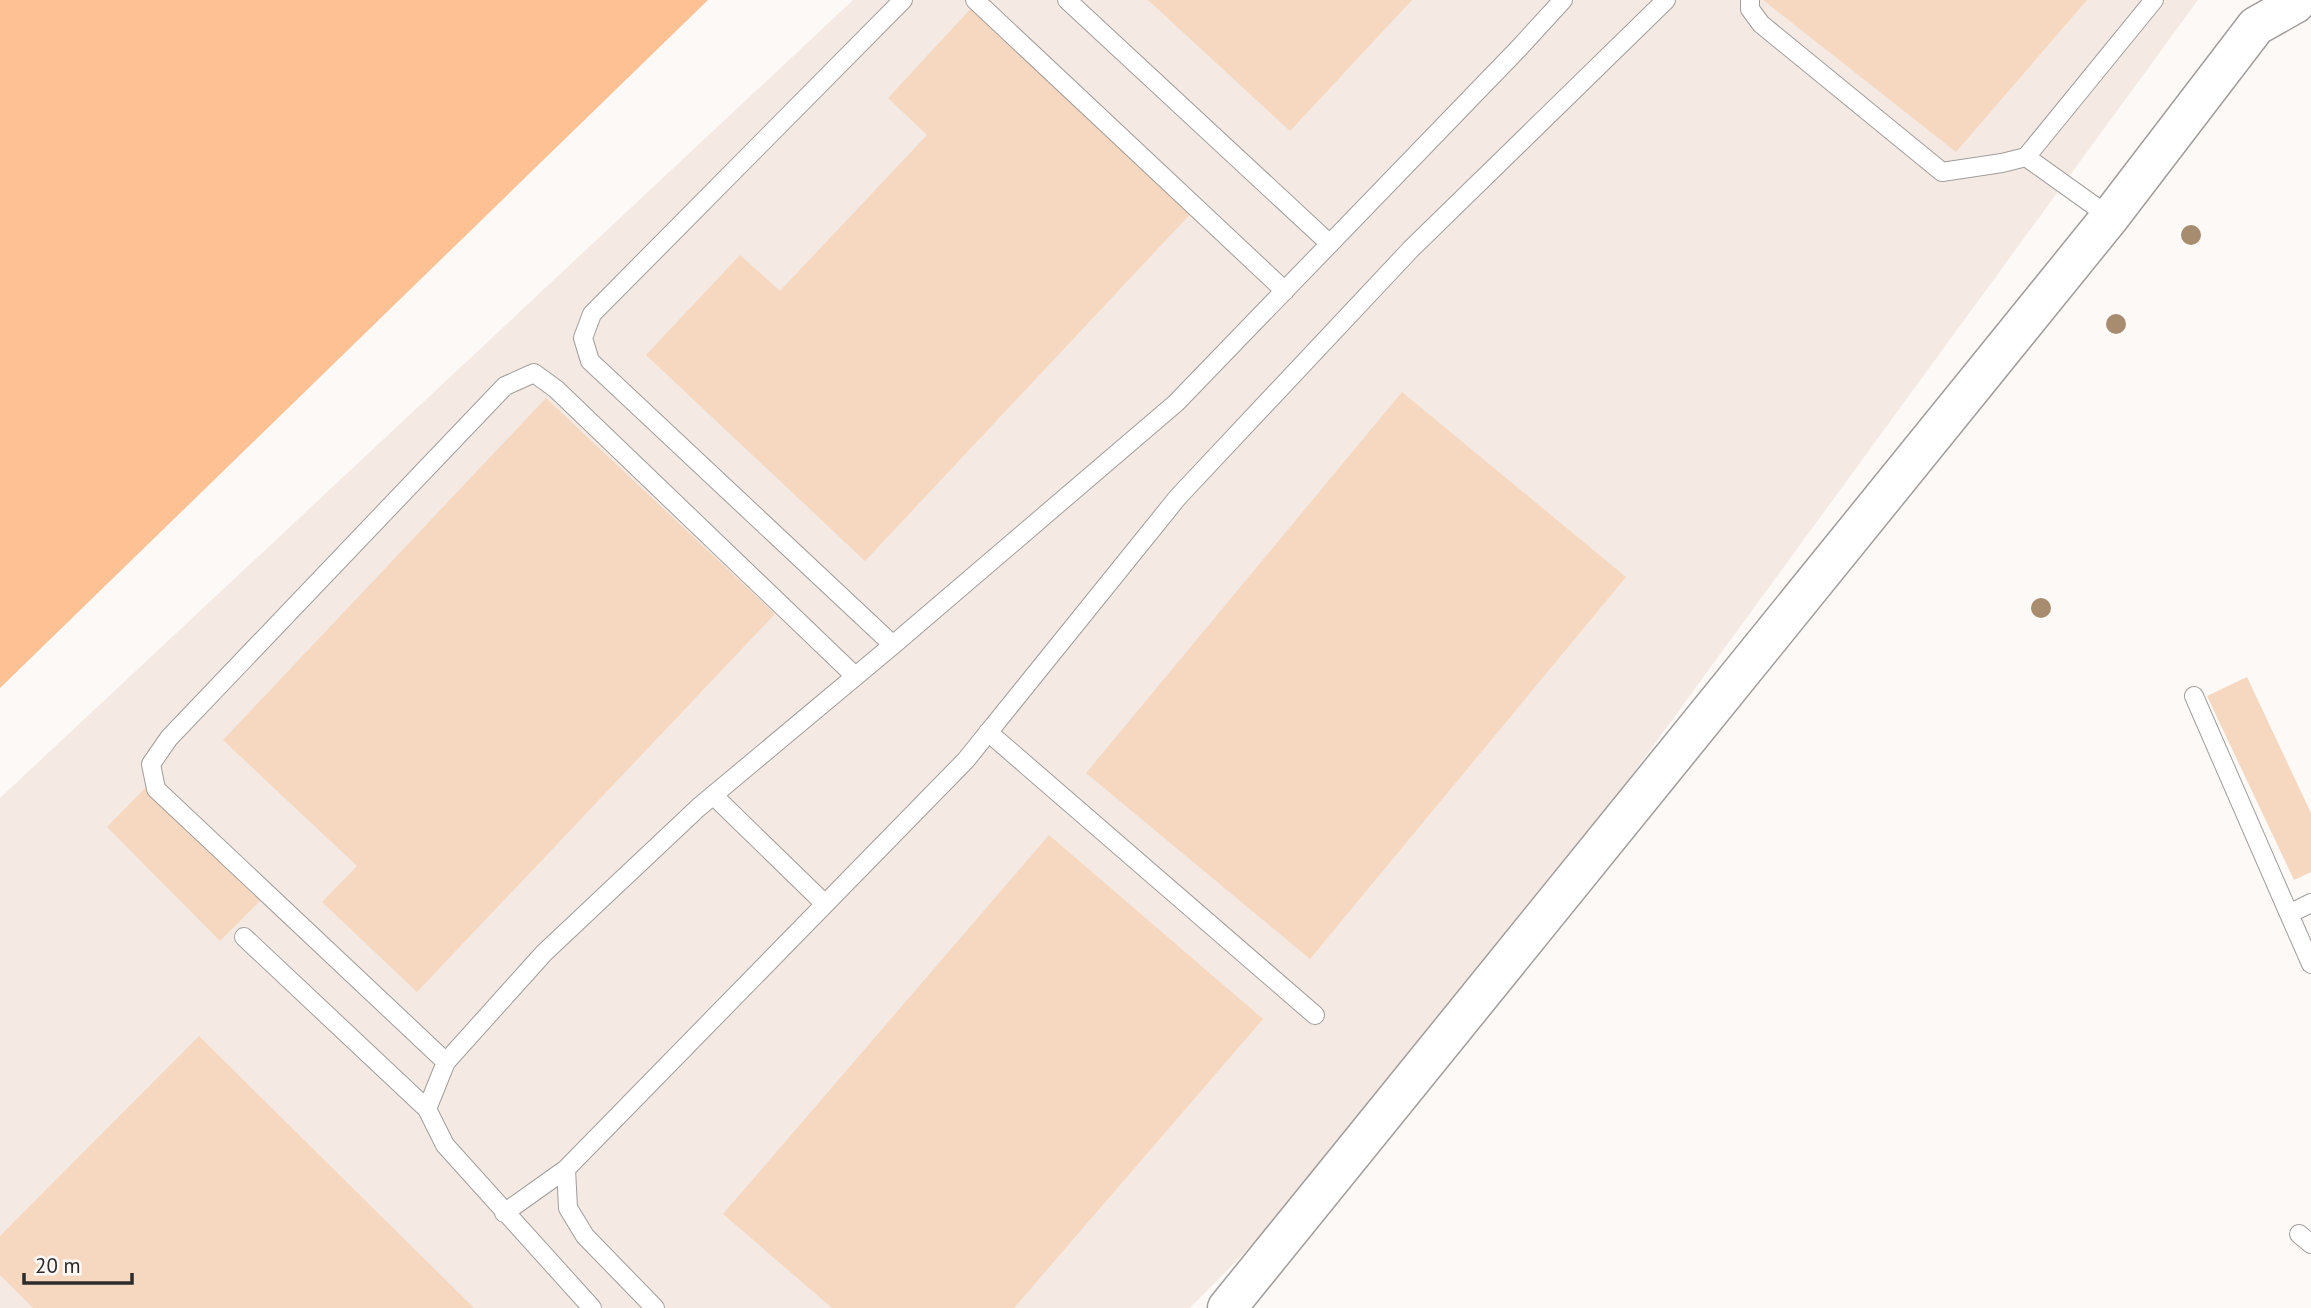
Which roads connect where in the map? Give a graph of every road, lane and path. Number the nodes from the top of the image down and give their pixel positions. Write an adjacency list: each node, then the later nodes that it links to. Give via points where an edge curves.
1 (903, 0): 14 (lane, via 592,314 583,338 590,361)
2 (975, 0): 13 (lane)
3 (1067, 0): 12 (lane)
4 (1563, 0): 12 (lane)
5 (1666, 0): 17 (lane, via 1411,249 1178,497)
6 (1750, 0): 10 (lane, via 1750,9 1761,24 1942,172)
7 (2154, 0): 10 (lane)
8 (2298, 0): 9 (street)
9 (2258, 13): 11 (street)
10 (2026, 157): 11 (lane)
11 (2110, 217): 31 (street)
12 (1330, 244): 13 (lane)
13 (1285, 290): 14 (lane, via 1176,404)
14 (893, 645): 15 (lane)
15 (855, 676): 18 (lane); 25 (lane, via 556,389 534,373 505,386 169,738 151,764 156,789)
16 (2194, 696): 21 (lane)
17 (988, 732): 19 (lane); 24 (lane)
18 (713, 795): 19 (lane); 25 (lane, via 544,953)
19 (825, 904): 27 (lane)
20 (2311, 904): 21 (lane)
21 (2289, 914): 23 (lane)
22 (244, 937): 26 (lane)
23 (2311, 964)
24 (1315, 1015)
25 (446, 1062): 26 (lane)
26 (427, 1109): 28 (lane, via 444,1145)
27 (566, 1169): 28 (lane); 30 (lane, via 568,1208 585,1236)
28 (505, 1213): 29 (lane)
29 (592, 1308)
30 (654, 1308)
31 (1227, 1308)

